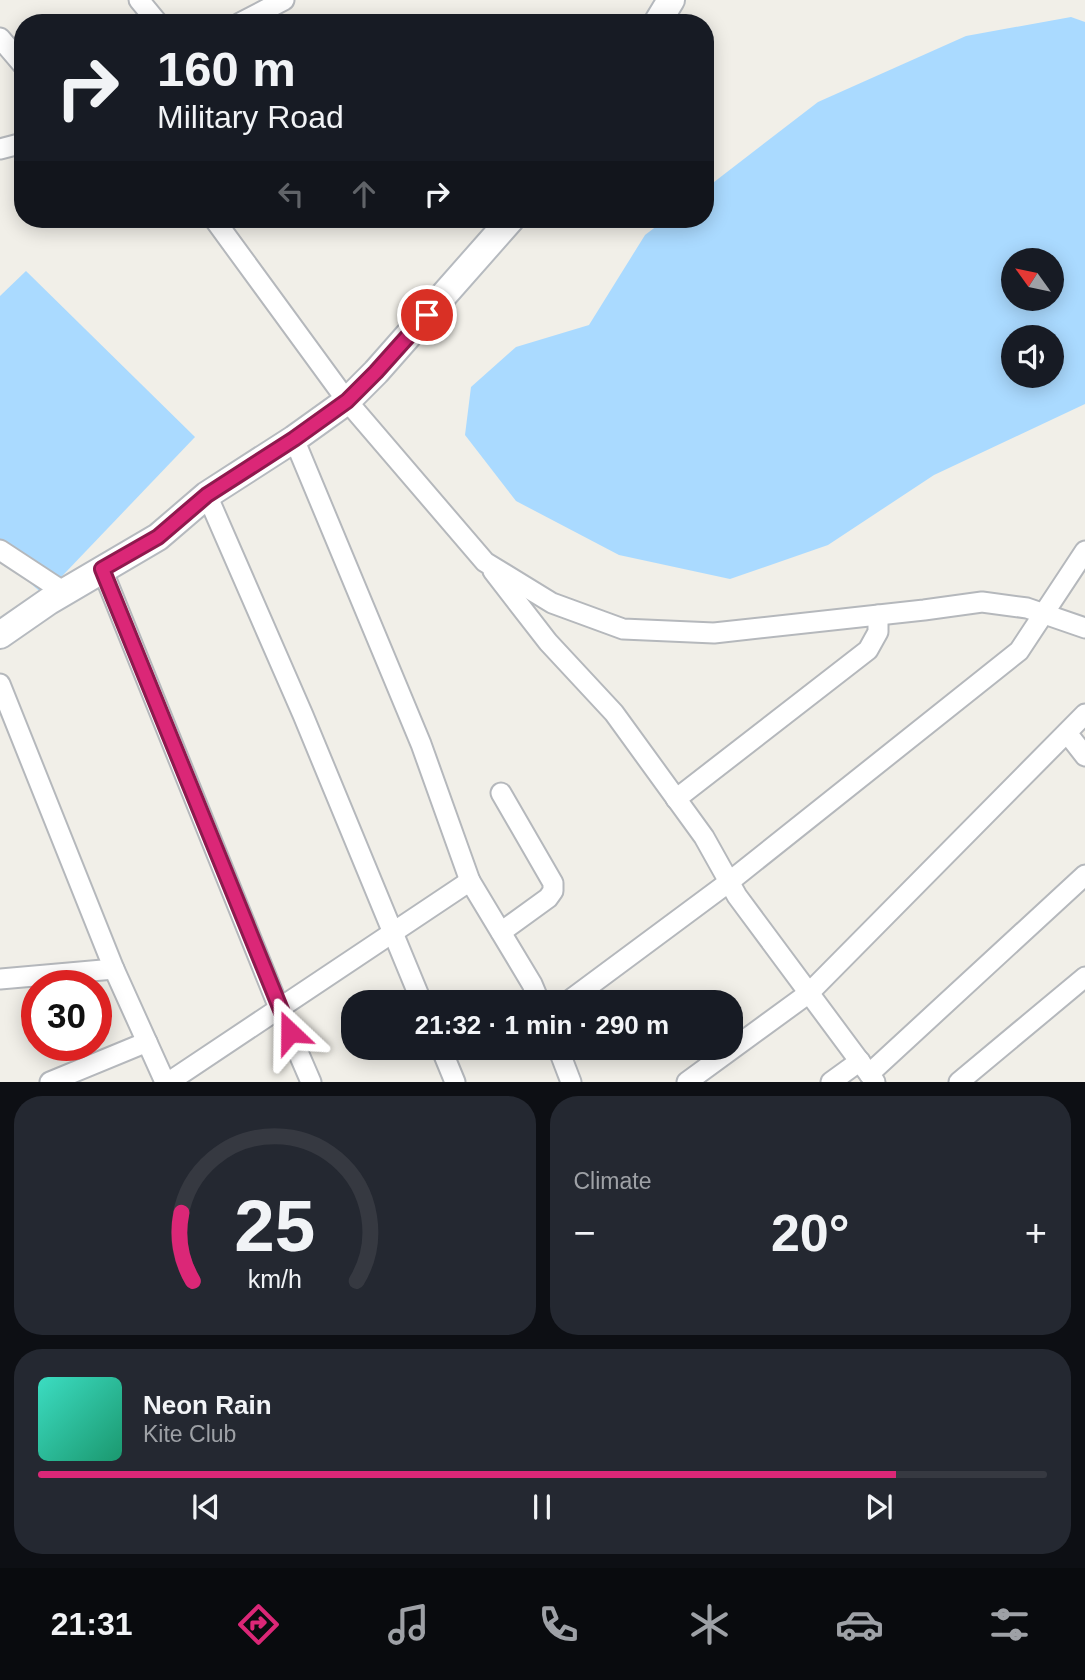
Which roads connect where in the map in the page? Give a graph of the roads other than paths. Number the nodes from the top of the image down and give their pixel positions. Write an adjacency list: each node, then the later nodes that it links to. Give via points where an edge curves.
1 (139, 0): 3 (street)
2 (284, 0): 4 (street)
3 (151, 14)
4 (258, 14)
5 (0, 38): 6 (street)
6 (14, 54)
7 (221, 228): 9 (street)
8 (503, 228): 9 (main road)
9 (347, 401): 10 (main road); 14 (street)
10 (294, 439): 11 (main road); 28 (street, via 421,744)
11 (207, 495): 15 (main road, via 158,537); 31 (street)
12 (0, 550): 16 (street)
13 (1085, 551): 17 (street)
14 (485, 562): 18 (street, via 552,603 623,629 714,632); 26 (street, via 548,642 614,713)
15 (102, 569): 16 (main road); 39 (street)
16 (64, 592): 20 (main road)
17 (1043, 614): 18 (street, via 982,602); 19 (street); 29 (street, via 1018,651)
18 (878, 615): 26 (street, via 878,632 867,650)
19 (1085, 628)
20 (0, 635)
21 (0, 684): 32 (street)
22 (1085, 714): 23 (street)
23 (1067, 733): 24 (street); 38 (street)
24 (1085, 756)
25 (501, 793): 30 (street, via 553,891)
26 (677, 799): 29 (street)
27 (1085, 875): 43 (street)
28 (470, 881): 30 (street); 31 (street)
29 (729, 882): 37 (street); 38 (street)
30 (501, 932): 36 (street)
31 (392, 933): 35 (street); 39 (street)
32 (114, 969): 34 (street); 40 (street)
33 (1085, 976): 51 (street)
34 (0, 979)
35 (416, 990)
36 (535, 990)
37 (584, 990)
38 (809, 993): 43 (street); 49 (street)
39 (279, 1008): 45 (street); 46 (street)
40 (147, 1042): 44 (street); 45 (street)
41 (446, 1060): 47 (street)
42 (563, 1060): 48 (street)
43 (868, 1072): 50 (street)
44 (50, 1082)
45 (167, 1082)
46 (311, 1082)
47 (454, 1082)
48 (571, 1082)
49 (687, 1082)
50 (831, 1082)
51 (959, 1082)

